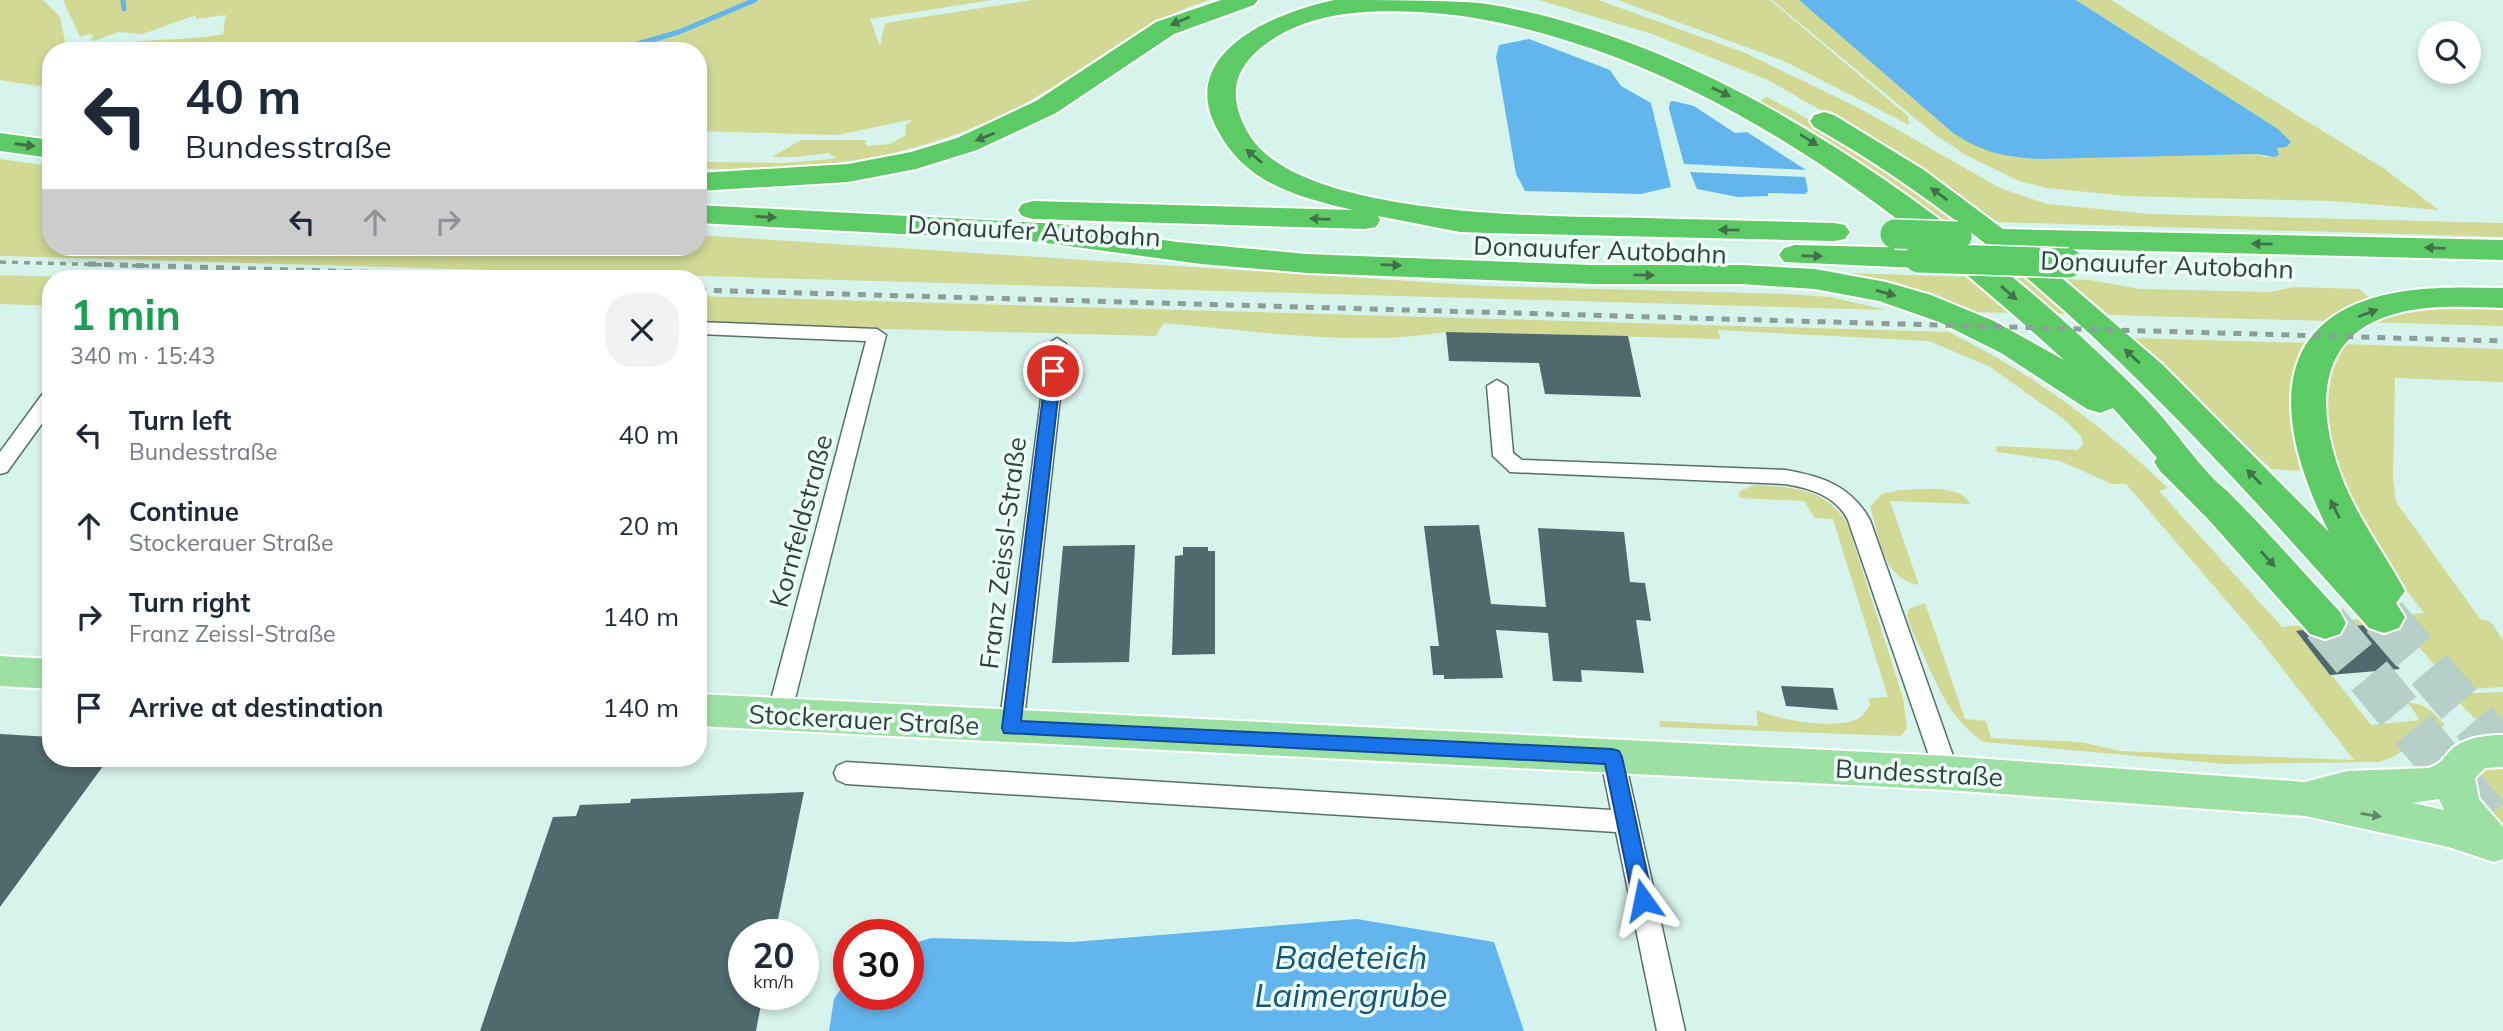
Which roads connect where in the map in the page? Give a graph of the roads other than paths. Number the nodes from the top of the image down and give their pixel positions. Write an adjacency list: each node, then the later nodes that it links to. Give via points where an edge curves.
1 (1245, 0): 7 (highway, one-way to 7, via 1165,28 1046,107 967,144 848,173)
2 (1498, 0): 14 (highway, via 1643,40 1727,73 1801,108 1893,162 2069,298 2181,403 2394,617 2326,488 2311,439 2308,398 2313,370 2330,337 2371,311 2417,300)
3 (0, 119): 4 (highway)
4 (42, 124)
5 (0, 142): 6 (highway, one-way to 6)
6 (42, 148)
7 (707, 181)
8 (707, 192): 10 (highway, Donauufer Autobahn, one-way to 8, via 1021,209)
9 (707, 214): 11 (highway, Donauufer Autobahn, one-way to 11)
10 (1487, 224): 12 (highway, Donauufer Autobahn, one-way to 10, bridge); 20 (highway, one-way to 20, via 1346,200 1282,176 1247,150 1228,124 1221,102 1226,71 1247,46 1280,25 1340,6 1399,1 1459,4 1499,12 1577,34 1667,68 1800,134 1910,211 2151,424)
11 (1034, 232): 13 (highway, Donauufer Autobahn, one-way to 13, bridge); 20 (highway, one-way to 20, via 1224,257 1851,284 1935,307 2055,370 2115,412)
12 (2503, 250)
13 (2503, 274)
14 (2503, 298)
15 (707, 328): 25 (street, Kornfeldstraße, via 877,335)
16 (1057, 344): 26 (street, Franz Zeissl-Straße)
17 (1497, 386): 32 (street, via 1503,456 1517,467 1785,477 1817,483 1848,502 1859,520)
18 (42, 409): 19 (street)
19 (0, 467)
20 (2193, 480): 21 (highway, one-way to 21)
21 (2325, 623)
22 (0, 671): 23 (main road)
23 (42, 673)
24 (707, 711): 25 (main road, Stockerauer Straße)
25 (779, 715): 26 (main road, Stockerauer Straße)
26 (1011, 728): 28 (main road, Stockerauer Straße)
27 (2503, 751): 30 (main road, via 2472,754)
28 (1532, 753): 29 (main road, Bundesstraße)
29 (1612, 757): 32 (main road, Bundesstraße); 34 (street)
30 (2455, 773): 33 (main road, via 2429,785 2345,788); 35 (main road, via 2461,806)
31 (846, 774): 34 (street)
32 (1947, 774): 33 (main road, Bundesstraße)
33 (2305, 799): 35 (main road, one-way to 35, via 2356,813 2442,827)
34 (1626, 822): 36 (street)
35 (2498, 847)
36 (1671, 1031)

